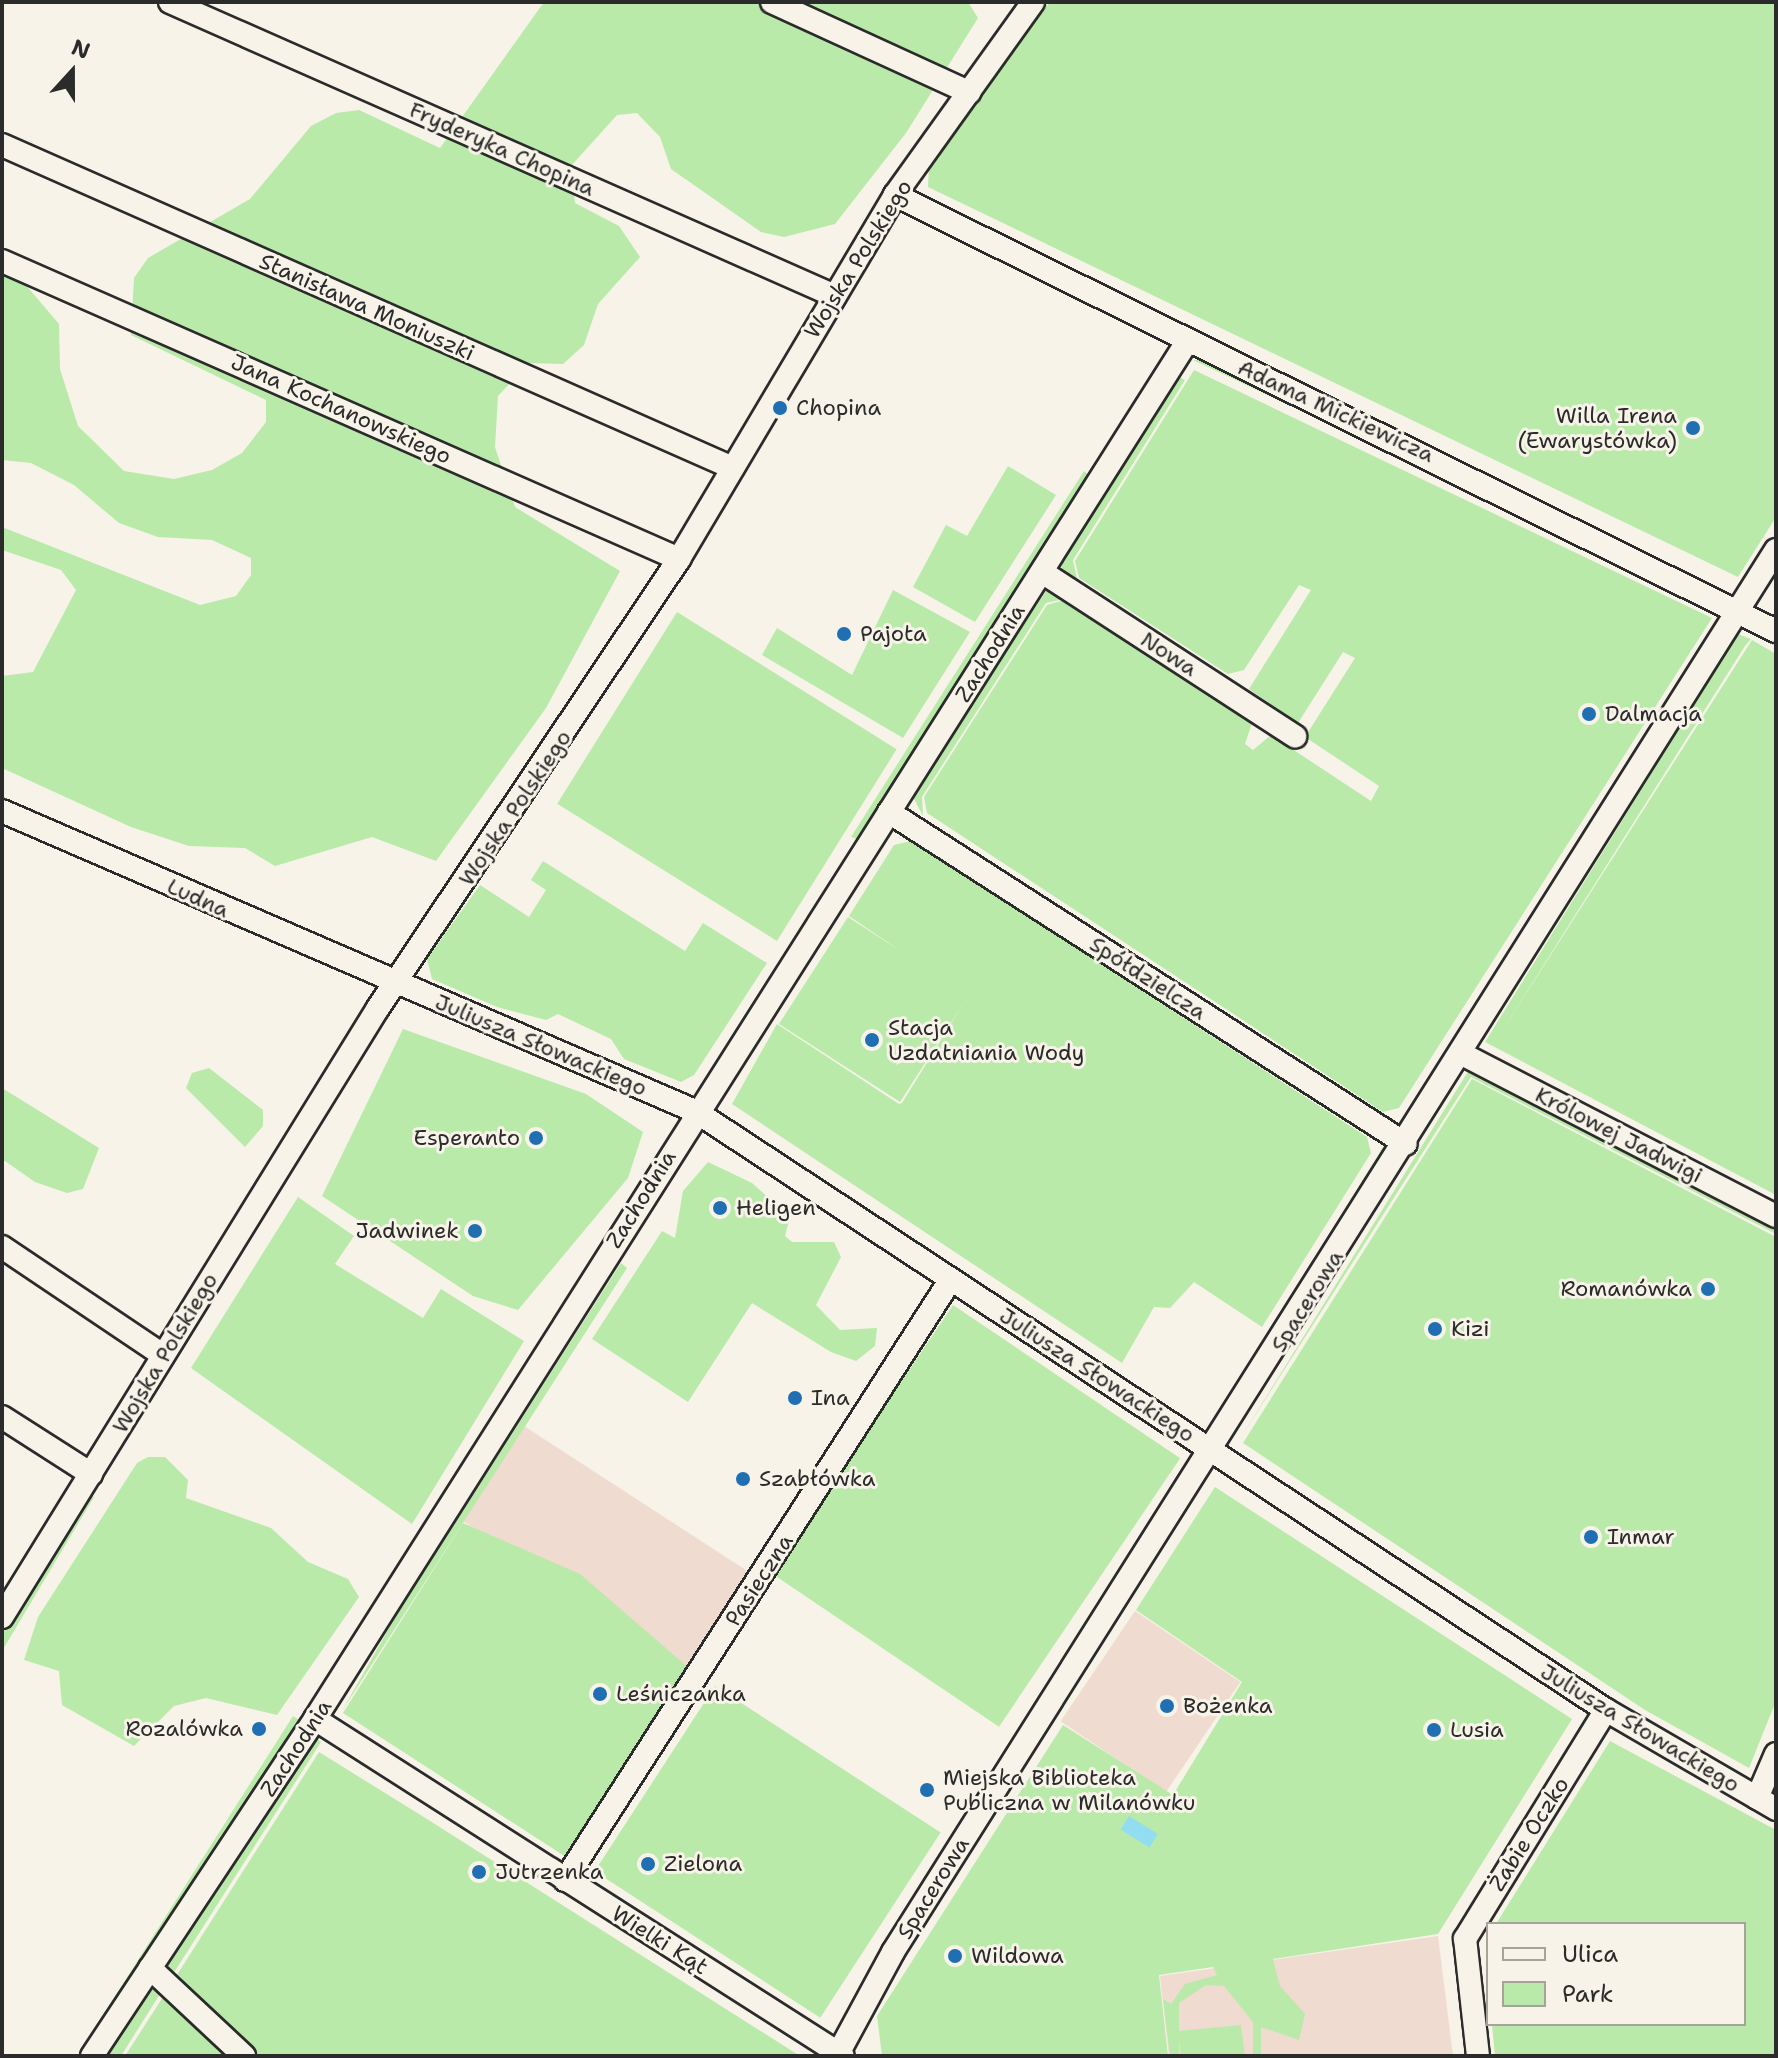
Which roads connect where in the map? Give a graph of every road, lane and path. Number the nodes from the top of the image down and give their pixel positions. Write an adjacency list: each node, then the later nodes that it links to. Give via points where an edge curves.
1 (170, 2): 8 (street, Fryderyka Chopina)
2 (772, 2): 4 (street)
3 (1033, 2): 4 (street, Wojska Polskiego)
4 (969, 92): 6 (street, Wojska Polskiego)
5 (2, 145): 10 (street, Stanisława Moniuszki)
6 (895, 195): 8 (street, Wojska Polskiego); 9 (street, Adama Mickiewicza)
7 (2, 261): 12 (street, Jana Kochanowskiego)
8 (835, 296): 10 (street, Wojska Polskiego)
9 (1188, 340): 13 (street, Zachodnia); 14 (street, Adama Mickiewicza)
10 (733, 468): 12 (street, Wojska Polskiego)
11 (1776, 550): 14 (street, Spacerowa)
12 (679, 559): 19 (street, Wojska Polskiego)
13 (1042, 572): 16 (street, Nowa); 18 (street, Zachodnia)
14 (1738, 608): 15 (street, Adama Mickiewicza); 20 (street, Spacerowa)
15 (1776, 631)
16 (1295, 736)
17 (2, 811): 19 (street, Ludna)
18 (889, 812): 21 (street, Zachodnia); 22 (street, Spółdzielcza)
19 (395, 984): 21 (street, Juliusza Słowackiego); 26 (street, Wojska Polskiego)
20 (1462, 1054): 22 (street, Spacerowa); 23 (street, Królowej Jadwigi)
21 (695, 1111): 25 (street, Juliusza Słowackiego); 32 (street, Zachodnia)
22 (1406, 1144): 28 (street, Spacerowa)
23 (1776, 1216)
24 (2, 1247): 26 (street)
25 (951, 1279): 28 (street, Juliusza Słowackiego); 35 (street, Pasieczna)
26 (163, 1355): 29 (street, Wojska Polskiego)
27 (2, 1417): 29 (street)
28 (1212, 1450): 31 (street, Juliusza Słowackiego); 37 (street, Spacerowa, via 893,1952)
29 (91, 1474): 30 (street, Wojska Polskiego)
30 (2, 1617)
31 (1606, 1710): 34 (street, Juliusza Słowackiego); 40 (street, Żabie Oczko, via 1465,1939)
32 (315, 1719): 35 (street, Wielki Kąt); 36 (street, Zachodnia)
33 (1776, 1754): 34 (street)
34 (1767, 1804)
35 (565, 1880): 37 (street, Wielki Kąt)
36 (150, 1968): 38 (street, Zachodnia); 39 (street)
37 (841, 2054)
38 (92, 2056)
39 (244, 2056)
40 (1478, 2056)

